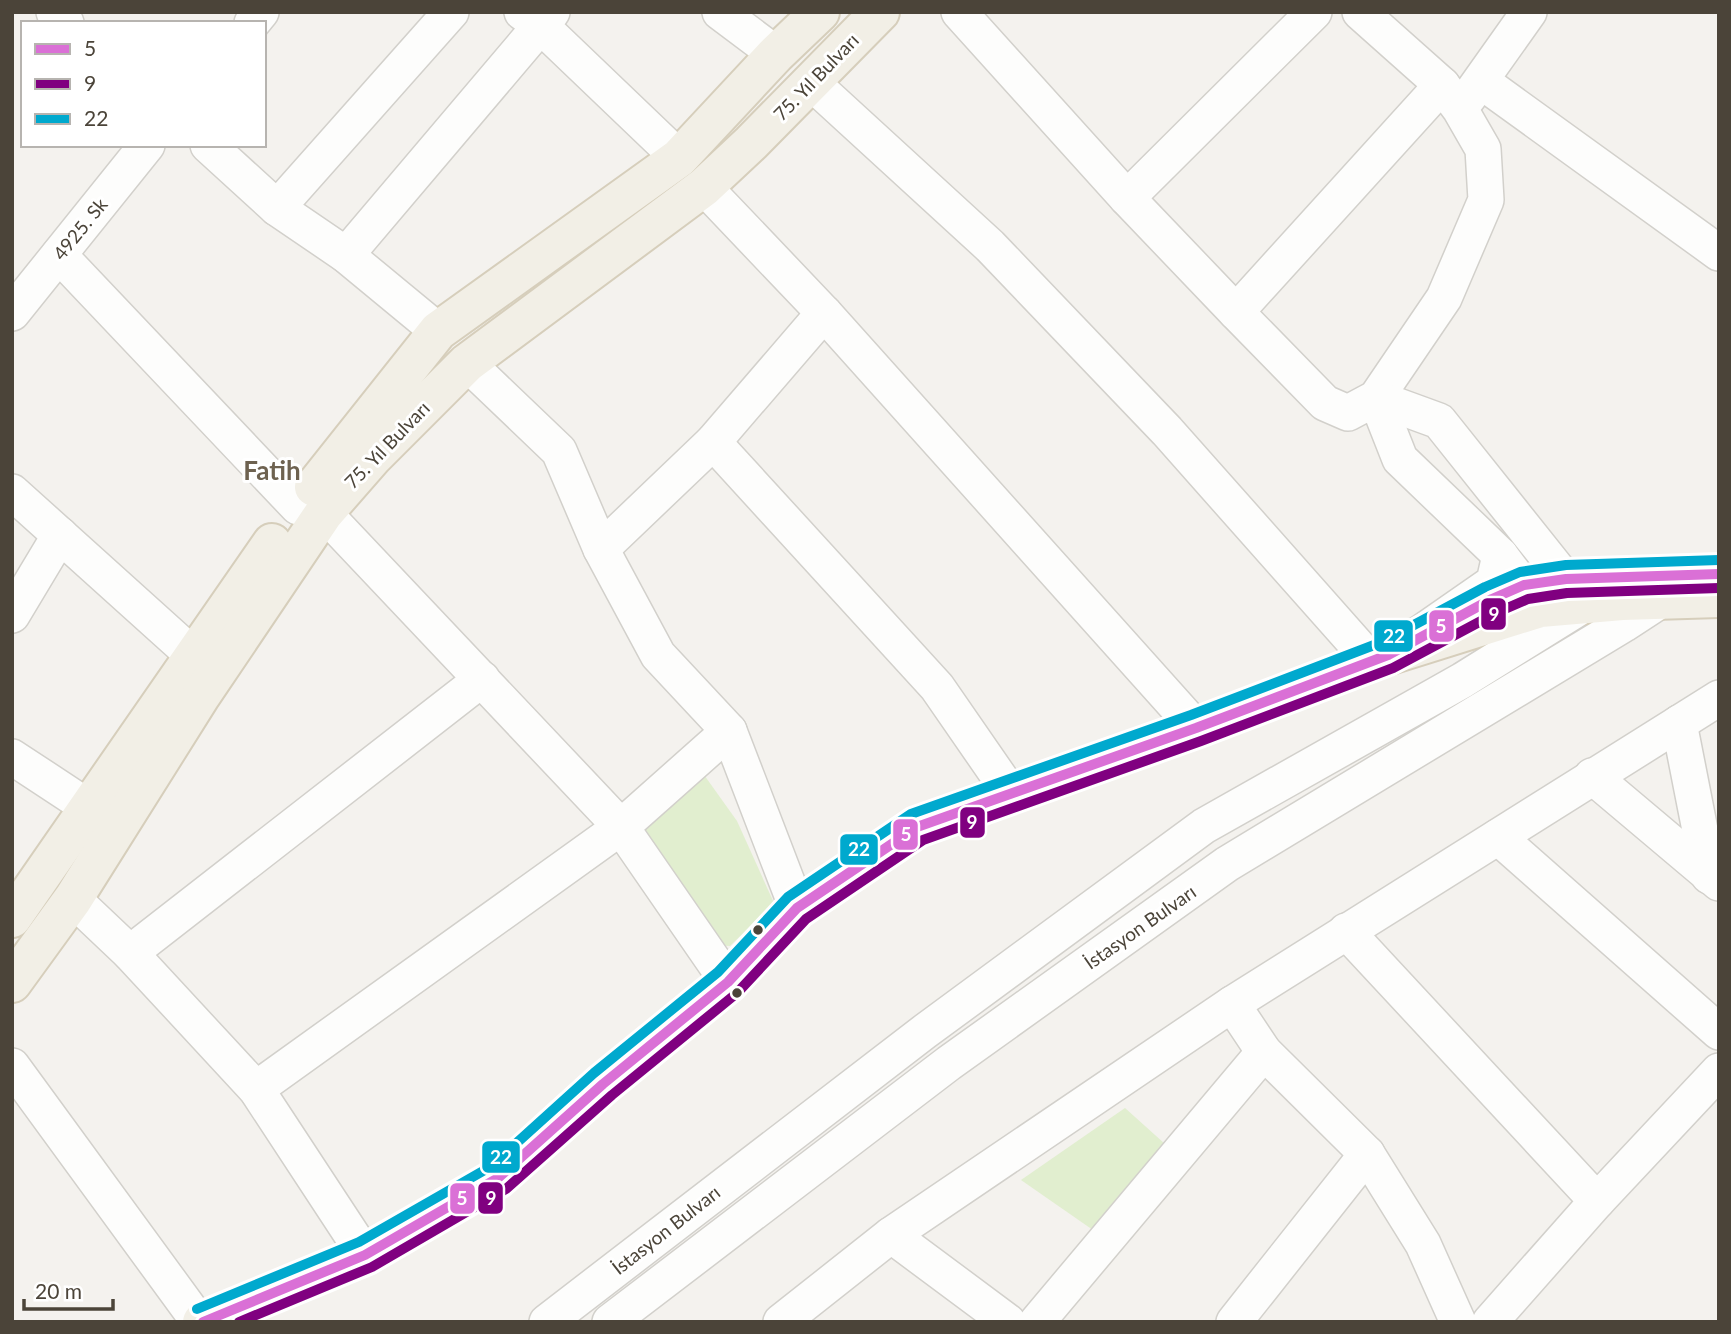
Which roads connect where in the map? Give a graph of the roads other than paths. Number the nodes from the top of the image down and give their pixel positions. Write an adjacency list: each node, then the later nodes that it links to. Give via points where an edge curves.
1 (451, 12): 19 (street)
2 (720, 12): 10 (street)
3 (820, 12): 10 (main road, 75. Yıl Bulvarı)
4 (880, 12): 12 (main road, 75. Yıl Bulvarı)
5 (959, 12): 18 (street)
6 (1314, 12): 18 (street)
7 (1360, 12): 13 (street)
8 (1529, 12): 11 (street)
9 (538, 17): 16 (street); 22 (street)
10 (776, 54): 16 (main road, 75. Yıl Bulvarı)
11 (1480, 81): 13 (street); 20 (street)
12 (811, 82): 17 (main road, 75. Yıl Bulvarı); 41 (street, via 990,246)
13 (1451, 97): 23 (street); 28 (street, via 1483,149 1486,200 1444,298)
14 (145, 147): 21 (street, 4925. Sk)
15 (210, 147): 19 (street)
16 (679, 158): 26 (main road, 75. Yıl Bulvarı)
17 (704, 187): 25 (street); 27 (main road, 75. Yıl Bulvarı)
18 (1127, 198): 23 (street)
19 (277, 208): 22 (street)
20 (1719, 253)
21 (59, 255): 24 (street, 4925. Sk); 31 (street)
22 (346, 255): 26 (street)
23 (1236, 312): 28 (street, via 1325,403 1348,413)
24 (12, 313)
25 (824, 313): 29 (street); 45 (street)
26 (438, 331): 31 (main road, 75. Yıl Bulvarı)
27 (467, 363): 31 (main road, 75. Yıl Bulvarı, via 373,457); 33 (street, via 559,451)
28 (1376, 398): 34 (street, via 1399,459); 36 (street, via 1438,421)
29 (713, 442): 33 (street); 49 (street, via 937,687)
30 (12, 492): 32 (street)
31 (311, 510): 40 (main road, 75. Yıl Bulvarı); 42 (street); 54 (main road, 75. Yıl Bulvarı, via 200,698)
32 (60, 535): 39 (street); 40 (street)
33 (601, 549): 46 (street, via 658,655)
34 (1500, 555): 37 (street); 41 (street, via 1494,582)
35 (1712, 582): 36 (main road, via 1620,578); 38 (main road)
36 (1576, 592): 37 (main road); 38 (main road); 72 (street, İstasyon Bulvarı, via 1463,680 1204,826 924,1032)
37 (1532, 597): 41 (main road, via 1492,599)
38 (1661, 600): 73 (street, İstasyon Bulvarı, via 1227,864 949,1063)
39 (12, 615)
40 (194, 656): 50 (main road, 75. Yıl Bulvarı)
41 (1379, 658): 45 (main road)
42 (482, 679): 51 (street); 58 (street)
43 (1719, 698): 44 (street)
44 (1679, 723): 48 (street); 53 (street)
45 (1196, 728): 49 (main road)
46 (729, 731): 51 (street); 55 (street)
47 (12, 757): 50 (street)
48 (1592, 776): 52 (street); 53 (street)
49 (1011, 794): 55 (main road, via 917,827)
50 (88, 807): 56 (main road, 75. Yıl Bulvarı)
51 (621, 827): 59 (street); 66 (street)
52 (1498, 837): 57 (street); 62 (street)
53 (1714, 879)
54 (73, 898): 58 (street); 60 (main road, 75. Yıl Bulvarı)
55 (797, 908): 59 (main road)
56 (12, 918)
57 (1346, 931): 61 (street); 68 (street)
58 (130, 953): 66 (street)
59 (728, 982): 70 (main road, via 498,1178)
60 (12, 984)
61 (1232, 1004): 63 (street); 69 (street)
62 (1719, 1032)
63 (1264, 1052): 67 (street); 76 (street)
64 (12, 1066): 71 (street)
65 (1719, 1071): 68 (street)
66 (256, 1089): 70 (street)
67 (1367, 1154): 77 (street); 78 (street, via 1423,1244)
68 (1597, 1201): 79 (street)
69 (891, 1235): 74 (street); 75 (street)
70 (365, 1255): 71 (main road)
71 (200, 1322)
72 (547, 1322)
73 (610, 1322)
74 (780, 1322)
75 (1008, 1322)
76 (1037, 1322)
77 (1234, 1322)
78 (1458, 1322)
79 (1490, 1322)

